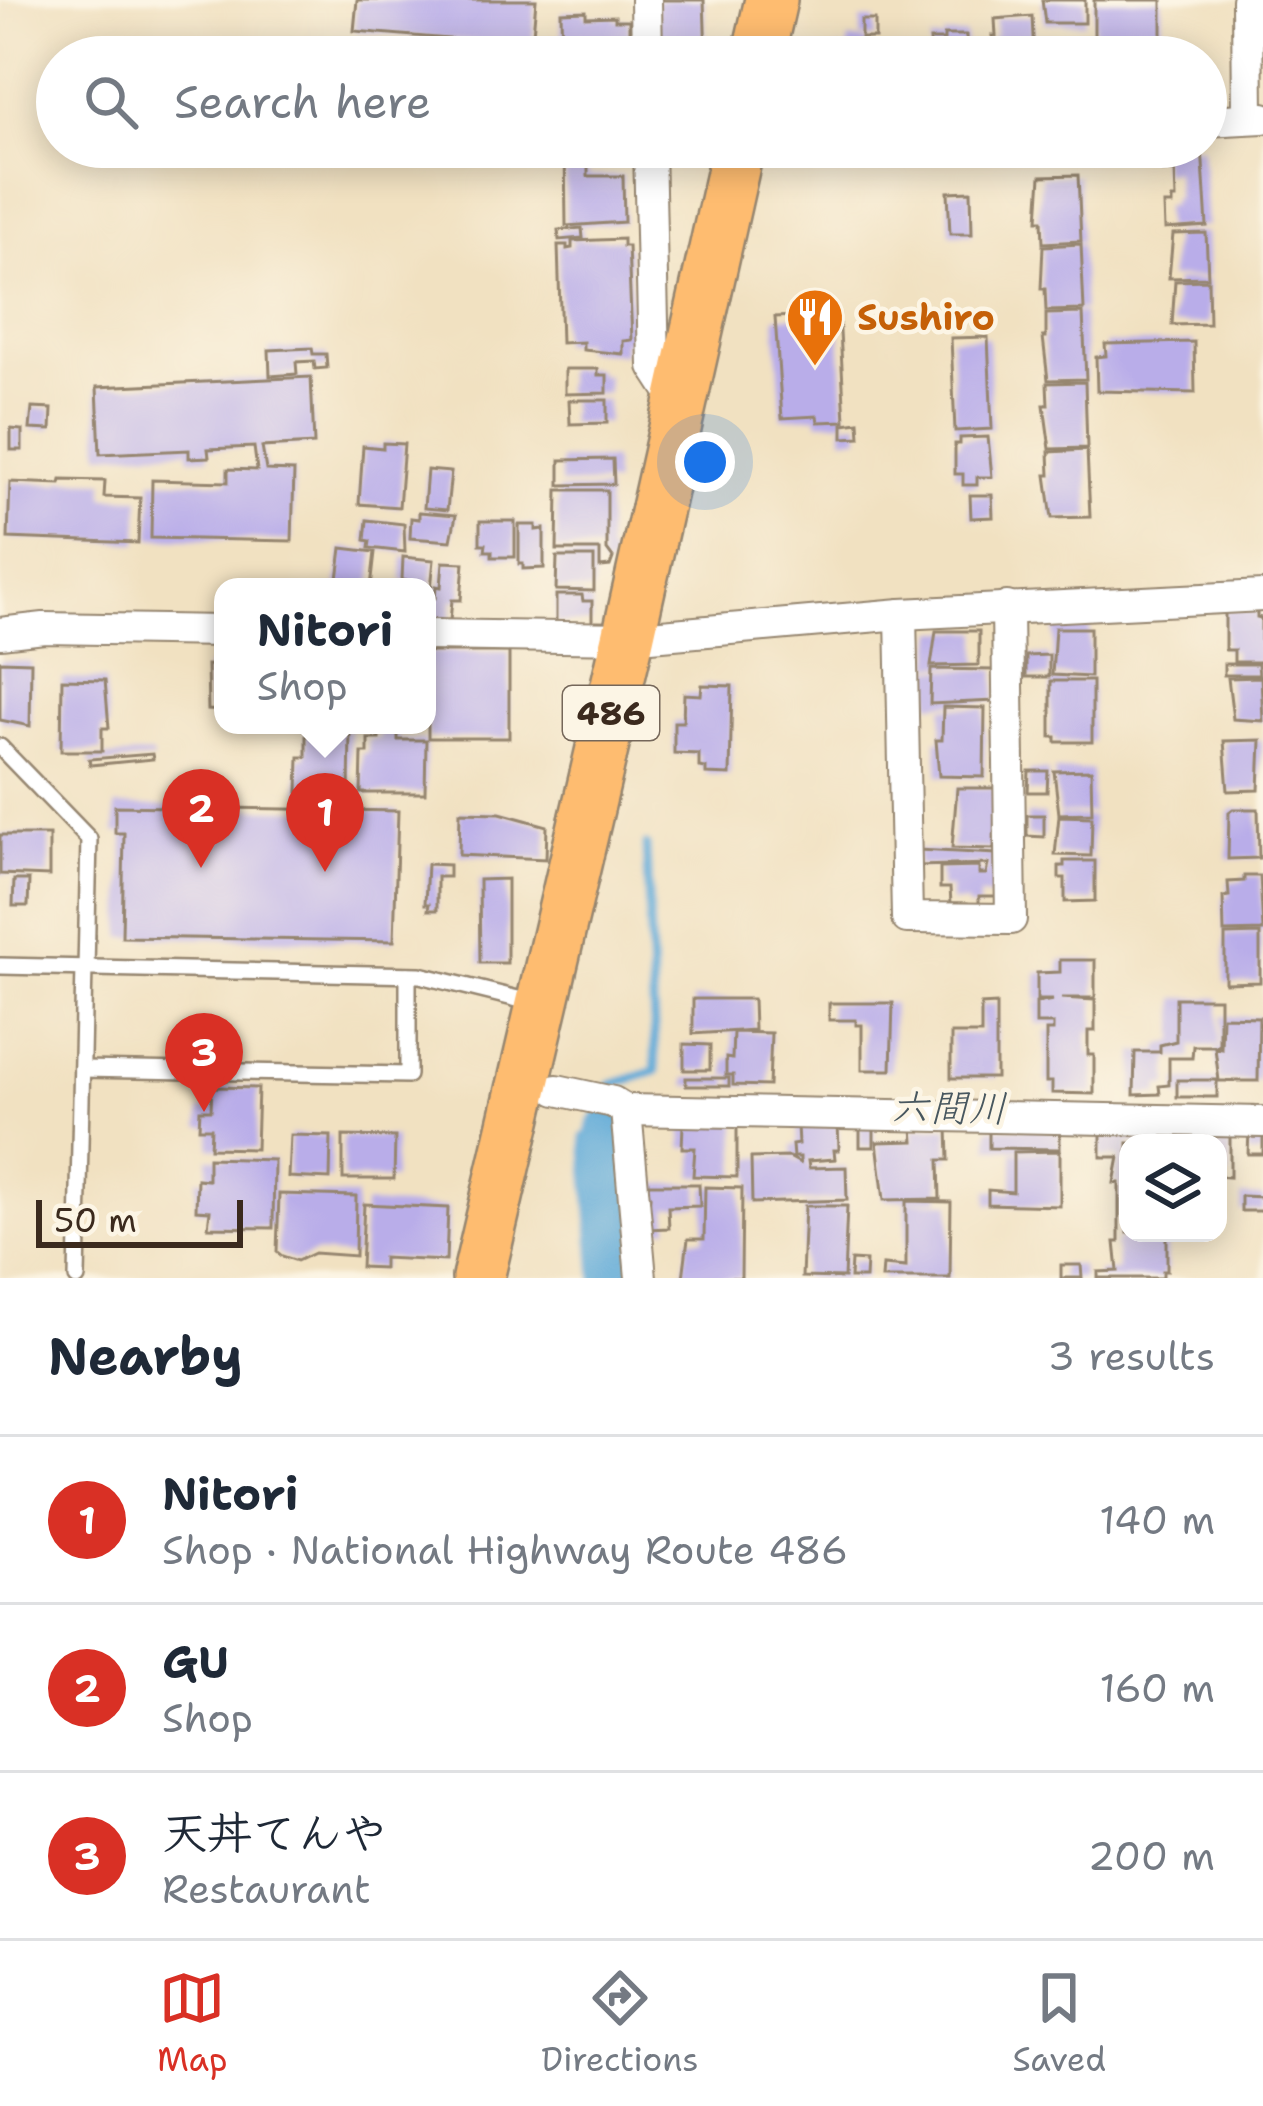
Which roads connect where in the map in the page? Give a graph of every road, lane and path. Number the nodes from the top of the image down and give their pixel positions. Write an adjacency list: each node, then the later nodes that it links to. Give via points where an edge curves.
1 (646, 0): 5 (street)
2 (771, 0): 6 (highway)
3 (803, 0): 7 (highway)
4 (1247, 0): 8 (street)
5 (647, 36)
6 (763, 36)
7 (795, 36)
8 (1256, 118)
9 (649, 168): 12 (street, via 654,367)
10 (733, 168): 12 (highway, 486)
11 (766, 168): 19 (highway, 486)
12 (678, 403): 19 (highway, 486)
13 (1263, 596): 14 (street)
14 (1007, 607): 15 (street); 15 (street, via 1011,919 907,918)
15 (901, 614): 19 (street)
16 (214, 631): 17 (street)
17 (0, 633)
18 (436, 634): 19 (street)
19 (645, 637): 24 (highway, 486); 26 (highway, 486)
20 (0, 747): 22 (lane, via 89,839)
21 (0, 966): 22 (lane)
22 (85, 968): 23 (lane); 25 (lane)
23 (408, 975): 24 (lane); 25 (lane, via 407,1075)
24 (542, 1005): 30 (highway, 486)
25 (82, 1069): 29 (lane)
26 (556, 1090): 27 (street); 31 (highway, 486)
27 (626, 1110): 28 (street); 32 (street)
28 (1263, 1122)
29 (77, 1278)
30 (478, 1278)
31 (513, 1278)
32 (641, 1278)

